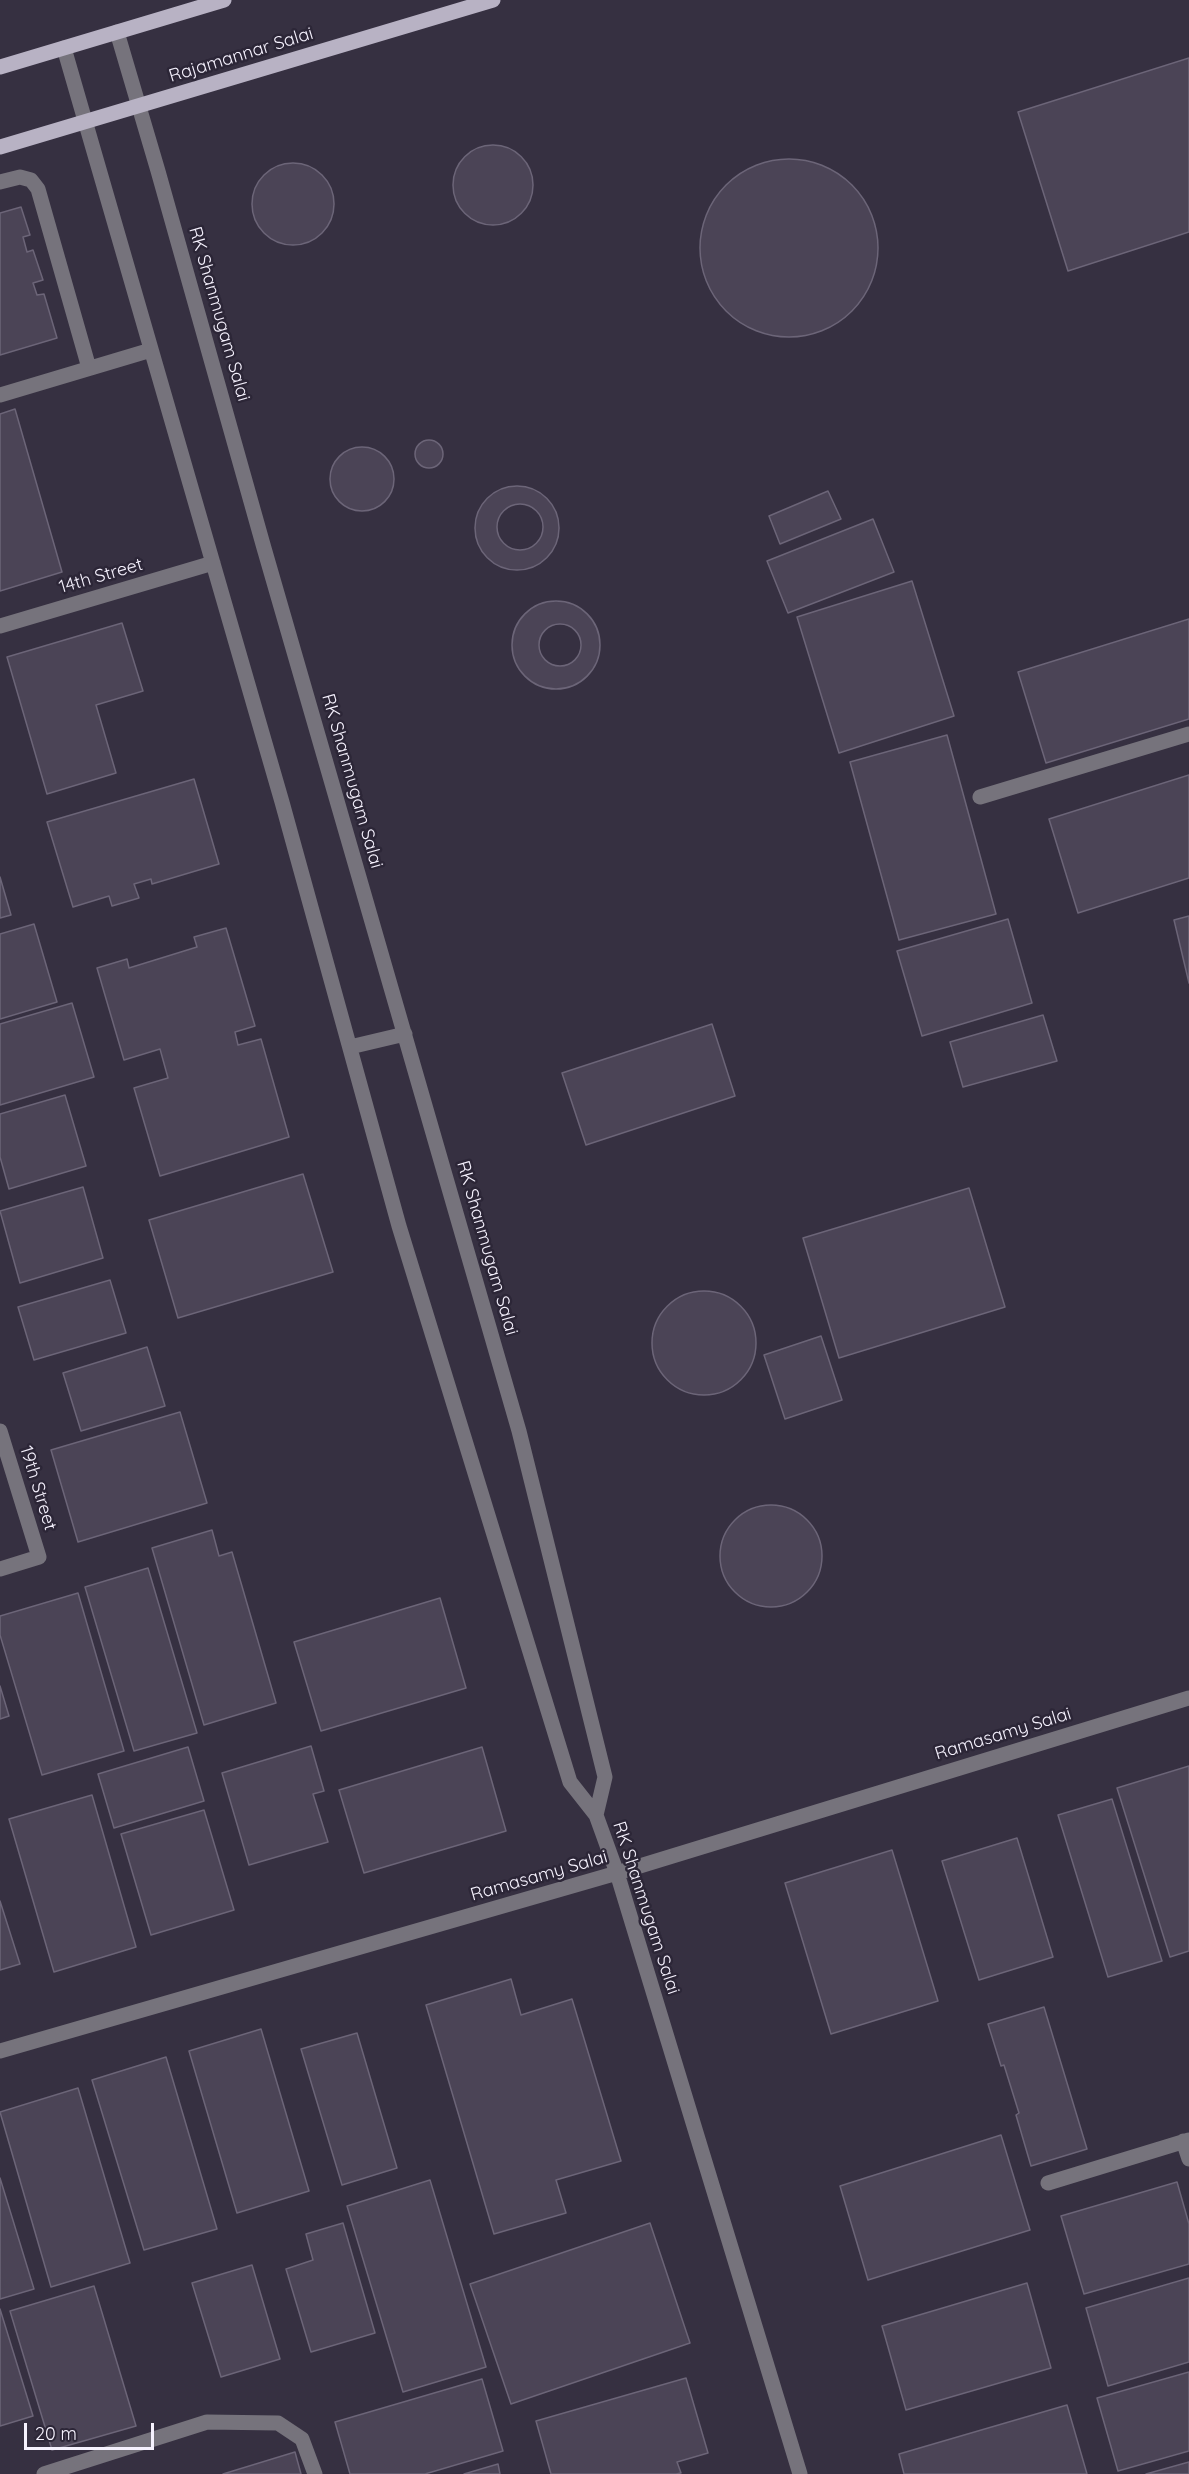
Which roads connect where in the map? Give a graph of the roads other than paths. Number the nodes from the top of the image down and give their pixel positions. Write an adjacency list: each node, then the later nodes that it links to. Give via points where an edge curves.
1 (224, 0): 3 (main road)
2 (493, 0): 6 (main road, Rajamannar Salai)
3 (117, 32): 4 (main road); 6 (street, RK Shanmugam Salai)
4 (64, 48): 5 (main road); 7 (street)
5 (0, 67)
6 (139, 106): 7 (main road, Rajamannar Salai); 17 (street, RK Shanmugam Salai)
7 (86, 122): 8 (main road, Rajamannar Salai); 10 (street)
8 (0, 147)
9 (0, 182): 11 (street, via 20,177 31,180 38,189)
10 (151, 350): 11 (street); 13 (street)
11 (89, 368): 12 (street)
12 (0, 395)
13 (213, 563): 14 (street, 14th Street); 18 (street)
14 (0, 626)
15 (1189, 734): 16 (street)
16 (980, 797)
17 (405, 1034): 18 (street); 22 (street, RK Shanmugam Salai, via 519,1431 605,1777)
18 (350, 1047): 22 (street, via 399,1226 570,1782)
19 (0, 1431): 20 (street, 19th Street, via 39,1557)
20 (0, 1569)
21 (1189, 1698): 23 (street, Ramasamy Salai)
22 (596, 1815): 23 (street, RK Shanmugam Salai)
23 (617, 1873): 24 (street, Ramasamy Salai); 30 (street, RK Shanmugam Salai)
24 (0, 2051)
25 (1186, 2140): 26 (street); 27 (street)
26 (1189, 2159)
27 (1048, 2183)
28 (45, 2474): 29 (street, via 207,2422 278,2423 302,2439)
29 (315, 2474)
30 (800, 2474)

